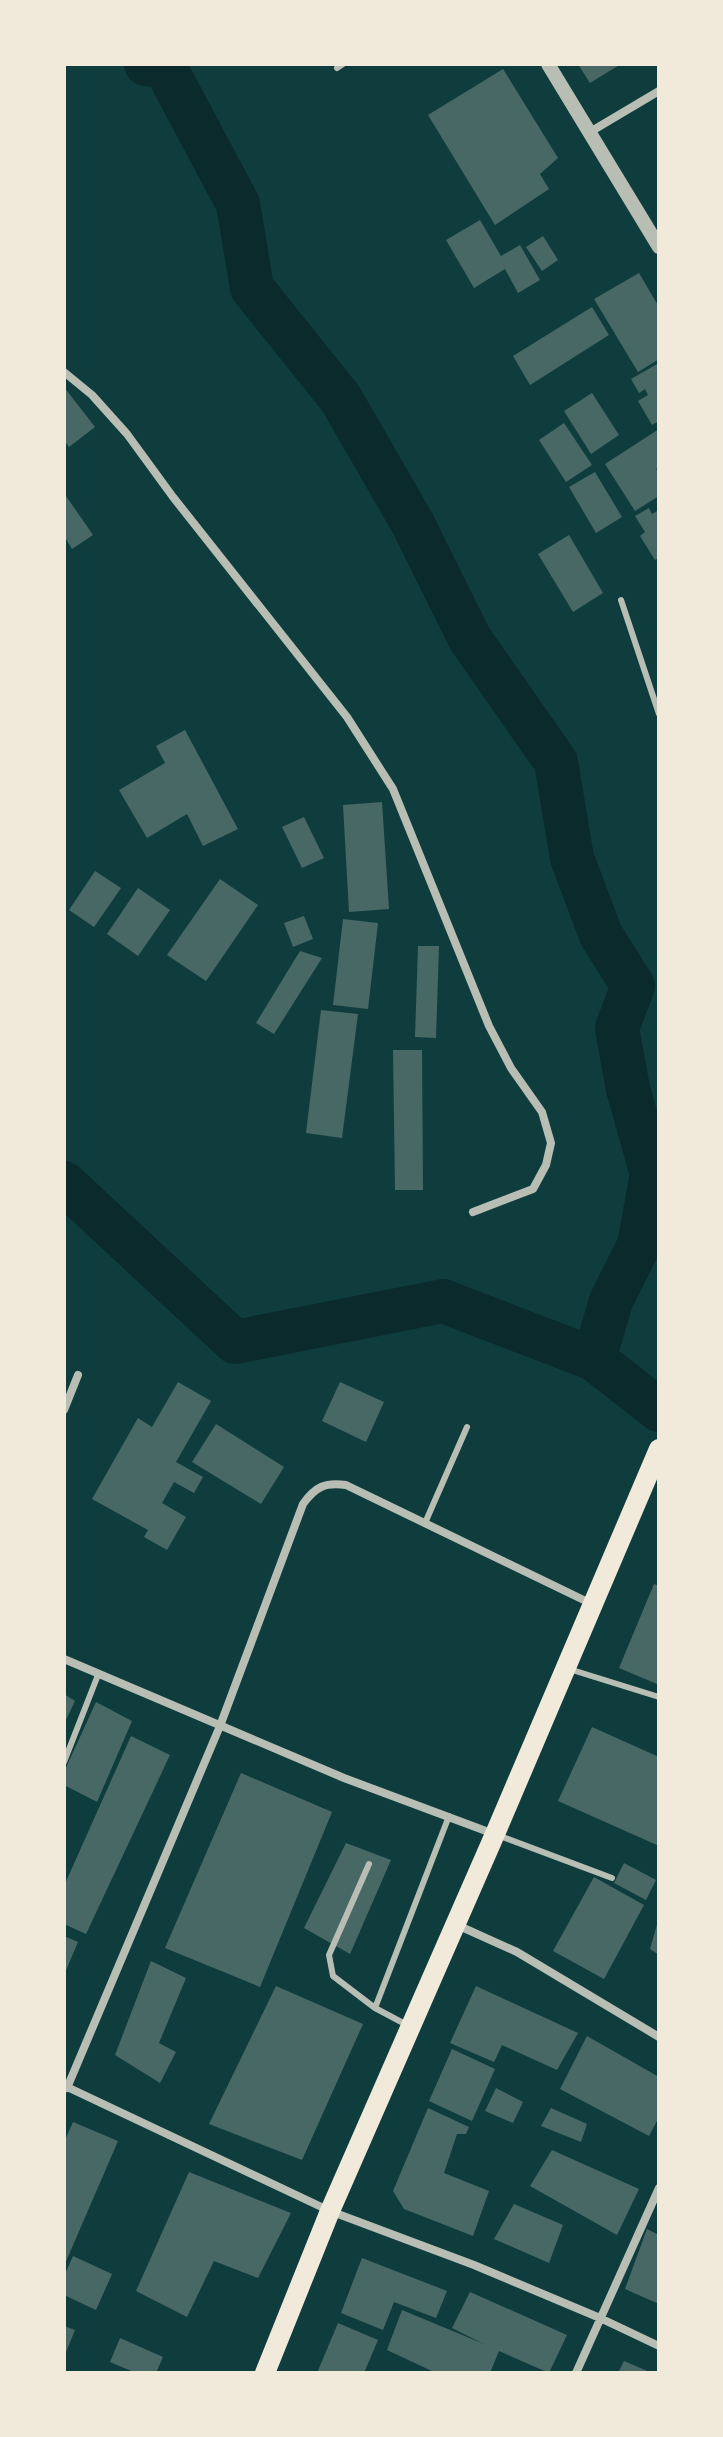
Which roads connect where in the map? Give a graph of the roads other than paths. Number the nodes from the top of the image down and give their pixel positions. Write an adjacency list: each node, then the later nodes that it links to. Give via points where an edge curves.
1 (548, 64): 3 (street)
2 (659, 91): 3 (street)
3 (590, 132): 4 (street)
4 (659, 247)
5 (64, 372): 8 (street, via 127,434 347,717 393,789 489,1026 542,1112 551,1143 533,1189)
6 (621, 600): 7 (lane)
7 (659, 714)
8 (473, 1212)
9 (78, 1375): 10 (street)
10 (64, 1410)
11 (467, 1427): 13 (lane)
12 (659, 1449): 14 (main road)
13 (425, 1523): 14 (street); 19 (street, via 346,1485 321,1485 310,1494)
14 (592, 1604): 16 (main road)
15 (64, 1659): 17 (street)
16 (565, 1668): 18 (lane); 22 (main road)
17 (98, 1675): 19 (street); 20 (lane)
18 (659, 1697)
19 (220, 1726): 21 (street); 29 (street)
20 (64, 1762)
21 (449, 1816): 22 (street); 26 (lane)
22 (495, 1834): 24 (lane); 25 (main road)
23 (369, 1864): 26 (lane, via 329,1955 333,1976)
24 (612, 1878)
25 (455, 1924): 27 (main road); 28 (street, via 517,1952)
26 (375, 2008): 27 (lane)
27 (410, 2027): 31 (main road)
28 (659, 2037)
29 (66, 2087): 31 (street)
30 (659, 2188): 32 (street)
31 (330, 2211): 32 (street); 34 (main road)
32 (600, 2318): 33 (street); 35 (street)
33 (659, 2346)
34 (265, 2373)
35 (576, 2373)

